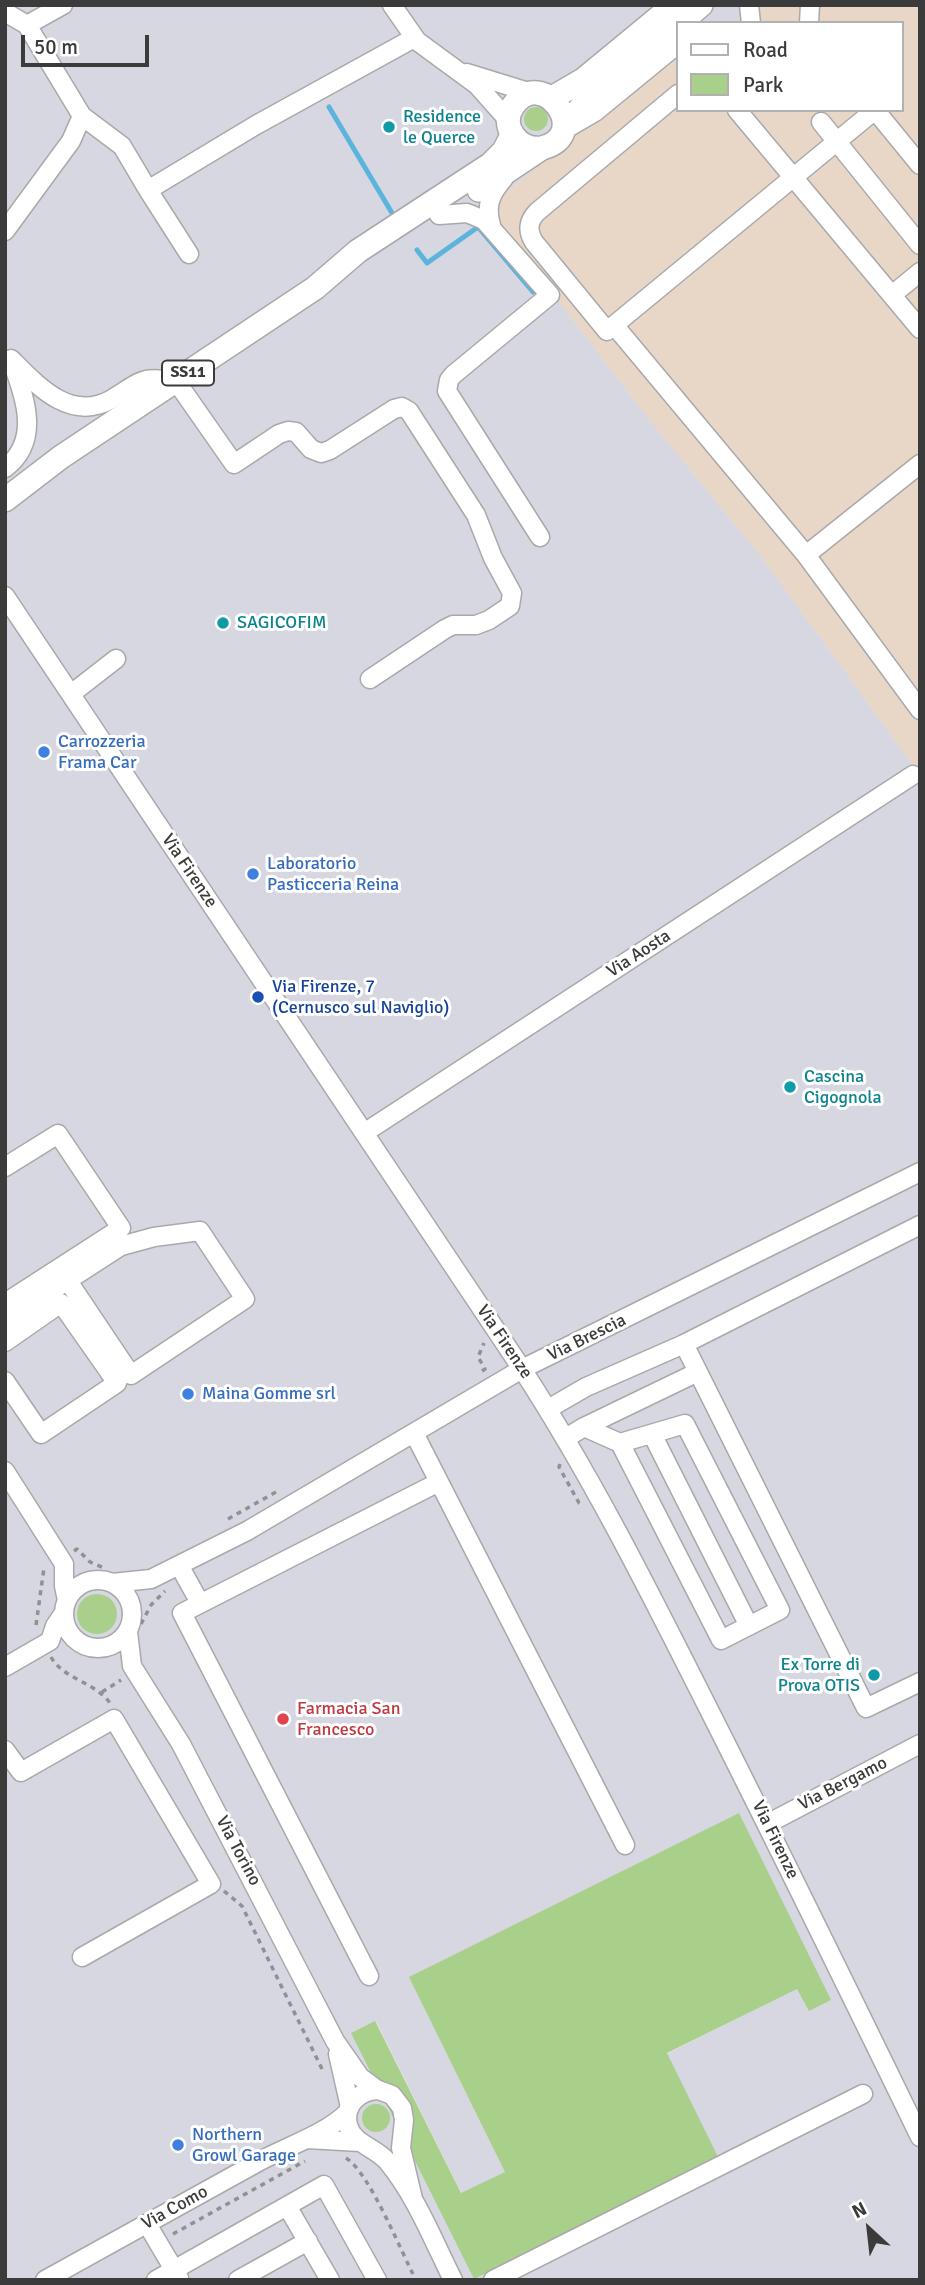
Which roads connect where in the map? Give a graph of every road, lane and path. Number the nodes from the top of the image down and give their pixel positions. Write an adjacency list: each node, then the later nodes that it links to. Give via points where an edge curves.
1 (63, 5): 7 (street)
2 (392, 5): 9 (street)
3 (674, 5): 12 (main road, SS11, via 583,80)
4 (701, 5): 6 (main road, SS11)
5 (5, 12): 7 (street)
6 (681, 21)
7 (27, 25): 17 (street)
8 (676, 25): 20 (main road, SS11, via 591,96)
9 (414, 38): 11 (street); 26 (street)
10 (676, 46): 20 (street, via 595,111)
11 (451, 66): 12 (street); 19 (street, via 477,85)
12 (543, 96): 19 (main road, SS11, via 516,102); 20 (main road, via 563,113)
13 (676, 96): 35 (street, via 530,221 534,242 607,331)
14 (739, 112): 25 (street)
15 (873, 112): 21 (street)
16 (877, 112): 23 (street)
17 (82, 116): 26 (street, via 122,146); 29 (street, via 71,141)
18 (821, 122): 21 (street)
19 (510, 128): 22 (main road, via 525,147); 33 (main road, SS11, via 504,151 491,164 358,251)
20 (563, 129): 22 (main road, SS11)
21 (837, 141): 25 (street); 30 (street)
22 (542, 149): 24 (main road, SS11)
23 (920, 165)
24 (510, 170): 27 (main road, SS11); 28 (street, via 490,197)
25 (793, 178): 34 (street); 35 (street)
26 (148, 190): 31 (street)
27 (439, 215): 28 (street, via 467,213); 33 (main road, SS11, via 366,263)
28 (491, 225): 46 (street, via 551,295 453,375 447,390)
29 (5, 230)
30 (920, 245)
31 (190, 254)
32 (920, 272): 34 (street)
33 (314, 288): 38 (main road, SS11)
34 (892, 295): 36 (street)
35 (614, 325): 47 (street)
36 (920, 329)
37 (8, 354): 38 (street, via 52,397 83,406 106,401 145,379); 41 (street, via 26,401 27,427 19,455)
38 (176, 381): 39 (main road, SS11); 50 (street, via 234,464 288,430 300,434 321,453 394,409 407,409 419,425 476,515 513,598 510,606 483,623 453,625)
39 (61, 457): 42 (main road, SS11); 43 (main road, SS11)
40 (920, 464): 47 (street)
41 (5, 468)
42 (29, 483): 44 (main road, SS11); 45 (street)
43 (5, 485)
44 (5, 500)
45 (5, 512)
46 (540, 537)
47 (806, 555): 52 (street)
48 (5, 596): 51 (street, Via Firenze)
49 (116, 659): 51 (street)
50 (370, 679)
51 (71, 694): 54 (street, Via Firenze)
52 (920, 709)
53 (914, 775): 54 (street, Via Aosta)
54 (364, 1133): 64 (street, Via Firenze)
55 (5, 1167): 59 (street, via 58,1134 121,1228)
56 (920, 1172): 64 (street, Via Brescia)
57 (920, 1225): 63 (street)
58 (68, 1281): 58 (street, via 121,1246 200,1231 244,1298 131,1375); 60 (street)
59 (5, 1300)
60 (5, 1321)
61 (5, 1342): 67 (street, via 61,1303 117,1383 41,1434)
62 (484, 1343): 66 (path, via 478,1357 485,1369)
63 (684, 1344): 65 (street); 68 (street)
64 (522, 1369): 68 (street, Via Firenze); 70 (street, Via Brescia)
65 (698, 1372): 69 (street); 92 (street, via 866,1708)
66 (474, 1376)
67 (5, 1381)
68 (548, 1409): 72 (street, Via Firenze)
69 (584, 1427): 72 (street); 73 (street)
70 (414, 1433): 75 (street); 79 (street, Via Brescia, via 247,1531)
71 (652, 1434): 73 (street); 85 (street); 85 (street, via 685,1424 780,1610)
72 (566, 1438): 95 (street, Via Firenze)
73 (620, 1443): 85 (street, via 721,1640)
74 (5, 1471): 78 (street)
75 (439, 1482): 82 (street); 96 (street)
76 (283, 1488): 77 (path)
77 (226, 1520)
78 (62, 1561): 80 (street); 80 (path, via 78,1549); 83 (street); 87 (path, via 44,1567 35,1630)
79 (179, 1565): 81 (street, Via Brescia); 82 (street)
80 (105, 1577): 81 (street, Via Brescia); 83 (street, via 81,1584); 84 (street, via 124,1592)
81 (151, 1579): 84 (street)
82 (200, 1603): 98 (street, via 182,1612)
83 (65, 1607): 87 (street); 88 (street, via 66,1628)
84 (132, 1612): 86 (street, Via Torino)
85 (749, 1626)
86 (128, 1632): 89 (street, via 116,1644); 90 (street, Via Torino)
87 (47, 1643): 88 (street); 91 (street)
88 (81, 1645): 89 (street, Via Torino)
89 (100, 1649): 90 (street, Via Torino)
90 (132, 1667): 100 (street, Via Torino, via 181,1744)
91 (5, 1668)
92 (920, 1682)
93 (920, 1744): 95 (street, Via Bergamo)
94 (5, 1749): 97 (street, via 20,1772 114,1720 211,1884)
95 (767, 1824): 106 (street, Via Firenze)
96 (625, 1845)
97 (82, 1957)
98 (369, 1976)
99 (284, 1993): 101 (path)
100 (335, 2041): 102 (street, Via Torino, via 358,2074); 104 (street, Via Torino)
101 (329, 2083)
102 (379, 2090): 104 (street, via 363,2093); 105 (street, Via Torino, via 400,2104)
103 (863, 2094): 120 (street)
104 (349, 2109): 107 (street, Via Como); 108 (street, Via Torino, via 349,2128)
105 (403, 2129): 108 (street, via 396,2139 380,2147); 109 (street, Via Torino, via 402,2152)
106 (918, 2130)
107 (307, 2139): 108 (street, Via Como); 111 (street, Via Como)
108 (363, 2144): 109 (street, Via Torino, via 386,2161)
109 (413, 2199): 119 (street, Via Torino)
110 (287, 2206): 112 (street); 113 (street); 118 (street, via 324,2185)
111 (147, 2224): 113 (street); 114 (street, Via Como)
112 (307, 2241): 116 (street); 117 (street)
113 (177, 2275): 115 (street)
114 (45, 2280)
115 (156, 2280)
116 (238, 2280)
117 (330, 2280)
118 (377, 2280)
119 (453, 2280)
120 (493, 2280)

